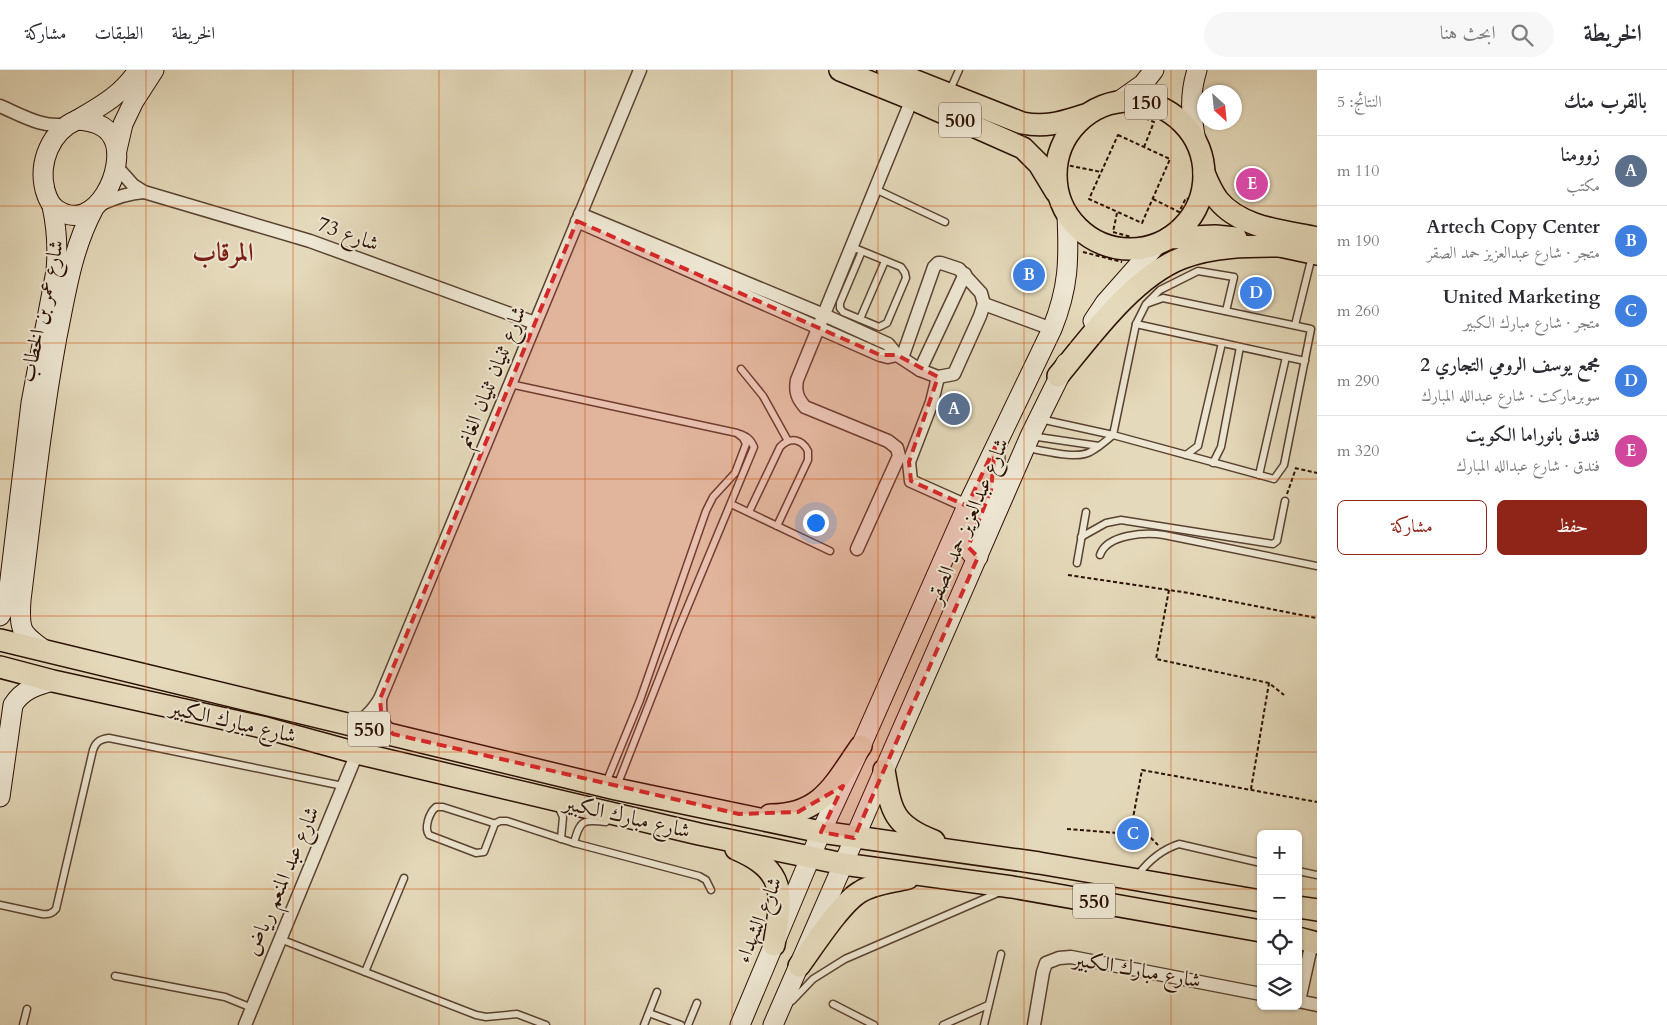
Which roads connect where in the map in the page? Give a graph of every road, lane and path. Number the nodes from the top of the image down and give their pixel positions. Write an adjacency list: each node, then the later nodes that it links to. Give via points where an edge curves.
1 (138, 70): 15 (main road, via 123,90 104,105)
2 (154, 70): 19 (main road, via 123,124)
3 (640, 70): 31 (street, شارع ثنيان ثنيان الغانم)
4 (840, 70): 10 (main road, 500)
5 (888, 70): 9 (main road, 500)
6 (959, 70): 9 (lane)
7 (1197, 70): 12 (main road, 150)
8 (1150, 88): 12 (path, via 1179,109); 13 (main road, 150, via 1134,101 1119,101); 16 (main road, 150, via 1159,106 1177,117); 17 (path, via 1144,118 1154,122)
9 (949, 94): 13 (main road, 500, via 1033,125 1052,125)
10 (912, 99): 23 (street); 27 (main road, 500, via 1023,148 1039,164)
11 (0, 106): 14 (street)
12 (1191, 110): 16 (main road, 150)
13 (1087, 114): 20 (main road, 150, via 1066,137)
14 (40, 122): 15 (street, via 58,126); 18 (street)
15 (72, 122): 18 (main road, via 54,139); 19 (main road, via 91,120 107,130 113,138)
16 (1196, 141): 22 (main road, 150)
17 (1144, 147): 21 (path, via 1118,135); 25 (path, via 1170,159)
18 (47, 151): 26 (main road, via 43,182)
19 (116, 158): 24 (street, شارع 73, via 133,185); 29 (main road, via 107,191)
20 (1056, 163): 21 (path); 27 (main road, 150, via 1056,182)
21 (1101, 172): 30 (path, via 1089,199)
22 (1204, 173): 28 (main road, 150); 37 (main road, via 1220,202 1238,216)
23 (875, 189): 32 (lane); 36 (street)
24 (144, 192): 29 (street, شارع 73, via 117,196); 46 (street, شارع 73, via 310,241)
25 (1153, 199): 28 (path, via 1179,212 1186,198); 30 (path, via 1142,223)
26 (52, 206): 29 (main road, via 69,216 81,215); 60 (main road, شارع عمر بن الخطاب, via 57,230 56,271)
27 (1063, 206): 35 (main road, شارع عبدالعزيز حمد الصقر / 150); 38 (main road, via 1076,227)
28 (1202, 206): 33 (main road, 150)
29 (95, 208): 60 (main road, شارع عمر بن الخطاب, via 79,238)
30 (1118, 212): 38 (path, via 1113,232 1131,236)
31 (579, 218): 44 (street); 46 (street, شارع ثنيان ثنيان الغانم); 49 (street)
32 (945, 222)
33 (1164, 241): 34 (main road, via 1215,236); 38 (main road, via 1143,248)
34 (1280, 246): 37 (main road); 58 (main road, via 1214,250 1164,266 1118,306)
35 (1069, 248): 38 (path); 50 (main road, شارع عبدالعزيز حمد الصقر / 150, via 1061,306)
36 (857, 249): 39 (lane); 44 (street); 45 (lane, via 840,305 843,312)
37 (1316, 249): 48 (lane)
38 (1130, 260): 58 (main road, شارع عبدالعزيز حمد الصقر)
39 (885, 261): 45 (lane); 45 (lane, via 901,267 906,275 887,323 879,327)
40 (965, 274): 41 (street, via 982,292); 53 (street, via 941,263 936,265); 57 (street)
41 (984, 304): 50 (street); 59 (street, via 954,374)
42 (1146, 304): 43 (lane, via 1162,298); 43 (lane, via 1160,290 1198,271 1234,277); 47 (lane)
43 (1226, 311): 48 (lane)
44 (824, 315): 49 (street); 53 (street, via 888,344)
45 (860, 319)
46 (535, 323): 61 (street, شارع ثنيان ثنيان الغانم)
47 (1136, 324): 51 (lane); 64 (lane)
48 (1295, 325): 55 (lane, via 1311,328)
49 (819, 328): 53 (street, via 880,355); 82 (street, via 797,380 800,401 812,411 898,448 899,456)
50 (1052, 329): 68 (main road, شارع عبدالعزيز حمد الصقر / 150)
51 (1222, 343): 52 (lane); 69 (lane, via 1198,446)
52 (1240, 347): 54 (lane); 70 (lane, via 1221,447)
53 (900, 357): 57 (street)
54 (1286, 357): 55 (lane); 74 (lane)
55 (1304, 361): 71 (lane)
56 (742, 369): 65 (lane, via 768,404)
57 (920, 370): 59 (street)
58 (1058, 376): 62 (main road, شارع عبدالعزيز حمد الصقر)
59 (938, 377): 77 (street, via 909,462 910,481)
60 (42, 379): 90 (main road, شارع عمر بن الخطاب, via 31,403 8,596); 93 (main road, شارع عمر بن الخطاب, via 20,620 26,635)
61 (510, 384): 63 (lane); 98 (street, شارع ثنيان ثنيان الغانم)
62 (1038, 418): 64 (lane); 66 (main road, شارع عبدالعزيز حمد الصقر)
63 (737, 433): 76 (lane, via 746,436 754,447); 109 (lane, via 746,444 743,455 706,512)
64 (1113, 435): 67 (lane); 69 (lane)
65 (788, 441): 78 (lane, via 780,447); 80 (lane, via 803,443 809,457)
66 (1027, 442): 67 (lane); 67 (lane, via 1074,455 1089,453); 85 (main road, شارع عبدالعزيز حمد الصقر)
67 (1099, 446)
68 (995, 447): 77 (main road, شارع عبدالعزيز حمد الصقر / 150); 85 (main road, via 991,490 968,546)
69 (1186, 455): 70 (lane)
70 (1213, 463): 74 (lane)
71 (1284, 465): 72 (path); 74 (lane, via 1274,479)
72 (1296, 468): 73 (path); 75 (path)
73 (1317, 473)
74 (1259, 475)
75 (1285, 501): 81 (lane, via 1277,541 1273,544 1122,520 1106,523)
76 (731, 504): 78 (lane); 109 (lane)
77 (967, 506): 105 (main road, شارع عبدالعزيز حمد الصقر / 150)
78 (748, 512): 80 (lane)
79 (1086, 512): 81 (lane)
80 (777, 526): 83 (lane)
81 (1081, 537): 86 (lane)
82 (857, 549)
83 (830, 551)
84 (1100, 555): 87 (lane, via 1103,548 1113,542 1149,533)
85 (978, 557): 107 (main road, شارع عبدالعزيز حمد الصقر)
86 (1077, 562)
87 (1317, 566)
88 (1068, 575): 89 (path)
89 (1169, 590): 91 (path); 96 (path, via 1156,659)
90 (0, 616)
91 (1317, 618)
92 (0, 640): 93 (main road, شارع مبارك الكبير / 550)
93 (46, 652): 99 (main road, شارع مبارك الكبير / 550)
94 (0, 667): 95 (main road, شارع مبارك الكبير / 550)
95 (53, 681): 102 (main road, شارع مبارك الكبير / 550); 111 (main road, via 28,690 13,705)
96 (1269, 683): 97 (path); 110 (path)
97 (1284, 695)
98 (380, 699): 101 (street, via 365,718); 103 (street, via 382,721)
99 (273, 705): 100 (main road, شارع مبارك الكبير / 550); 102 (main road, via 279,720)
100 (307, 714): 101 (main road, شارع مبارك الكبير / 550); 104 (main road, via 299,716 294,724 295,732)
101 (347, 723): 103 (main road, شارع مبارك الكبير / 550)
102 (266, 728): 104 (main road, شارع مبارك الكبير / 550)
103 (393, 734): 109 (main road, شارع مبارك الكبير / 550)
104 (302, 738): 106 (main road, شارع مبارك الكبير / 550)
105 (861, 746): 114 (main road, via 829,791 812,806 787,814); 118 (main road, شارع عبدالعزيز حمد الصقر / 150)
106 (357, 753): 108 (street, شارع عبد المنعم رياض); 112 (main road, شارع مبارك الكبير / 550)
107 (884, 770): 121 (main road, شارع عبدالعزيز حمد الصقر); 124 (main road, via 890,801 899,821 908,830)
108 (344, 786): 138 (lane, via 103,739 95,744 93,750 56,909 48,915); 141 (street, شارع عبد المنعم رياض)
109 (610, 787): 114 (main road, شارع مبارك الكبير / 550)
110 (1251, 789): 113 (path); 120 (path, via 1142,770)
111 (0, 796)
112 (544, 797): 119 (main road, شارع مبارك الكبير / 550, via 627,821); 122 (lane, via 562,813)
113 (1317, 802)
114 (740, 814): 118 (main road, شارع مبارك الكبير / 550)
115 (609, 822): 123 (lane, via 590,820 582,823)
116 (494, 824): 116 (lane, via 485,849 479,854 431,837 426,831 436,807); 122 (lane, via 507,821)
117 (1067, 829): 120 (path)
118 (821, 832): 121 (main road, شارع مبارك الكبير / 550); 126 (main road, شارع الشهداء)
119 (699, 834): 126 (main road, شارع مبارك الكبير / 550); 143 (main road, via 756,858 771,872 778,892)
120 (1130, 834): 125 (path, via 1150,837)
121 (854, 838): 124 (main road, شارع مبارك الكبير / 550); 128 (main road)
122 (561, 839): 123 (lane)
123 (574, 843): 135 (lane, via 700,876)
124 (960, 851): 133 (main road, شارع مبارك الكبير / 550)
125 (1164, 851): 127 (lane, via 1179,844); 133 (lane, via 1147,863)
126 (810, 857): 128 (main road, شارع مبارك الكبير / 550); 143 (main road, شارع الشهداء)
127 (1257, 862)
128 (843, 864): 130 (main road, شارع مبارك الكبير / 550); 145 (main road)
129 (1302, 872): 131 (lane)
130 (928, 875): 134 (main road, شارع مبارك الكبير / 550); 145 (main road, via 880,884 860,892 845,905)
131 (1317, 875)
132 (404, 878): 146 (lane)
133 (1136, 878): 136 (main road, شارع مبارك الكبير / 550)
134 (1012, 887): 139 (main road, شارع مبارك الكبير / 550); 160 (lane, via 830,967 798,994)
135 (711, 890)
136 (1224, 895): 137 (main road, شارع مبارك الكبير / 550); 139 (main road, via 1199,896 1138,886 1130,896)
137 (1257, 900)
138 (0, 905)
139 (1138, 908): 140 (main road, شارع مبارك الكبير / 550)
140 (1257, 930)
141 (280, 939): 146 (lane); 156 (street, شارع عبد المنعم رياض)
142 (1309, 941): 148 (street)
143 (774, 945): 168 (main road, شارع الشهداء)
144 (1000, 954): 154 (lane)
145 (799, 966): 160 (main road)
146 (365, 972): 159 (lane, via 476,1015)
147 (115, 976): 156 (lane, via 225,996)
148 (1302, 979)
149 (657, 992): 158 (lane)
150 (1257, 993): 172 (street, شارع مبارك الكبير, via 1071,956 1046,963)
151 (1302, 1002): 155 (street)
152 (697, 1003): 167 (lane)
153 (833, 1004): 169 (lane)
154 (988, 1005): 170 (lane); 171 (lane)
155 (1317, 1005)
156 (252, 1008): 162 (street, شارع عبد المنعم رياض)
157 (27, 1009): 161 (lane)
158 (649, 1013): 165 (lane); 166 (lane)
159 (496, 1016): 163 (lane); 164 (lane, via 517,1014)
160 (774, 1024)
161 (23, 1025)
162 (245, 1025)
163 (493, 1025)
164 (546, 1025)
165 (644, 1025)
166 (681, 1025)
167 (688, 1025)
168 (740, 1025)
169 (874, 1025)
170 (943, 1025)
171 (984, 1025)
172 (1034, 1025)

